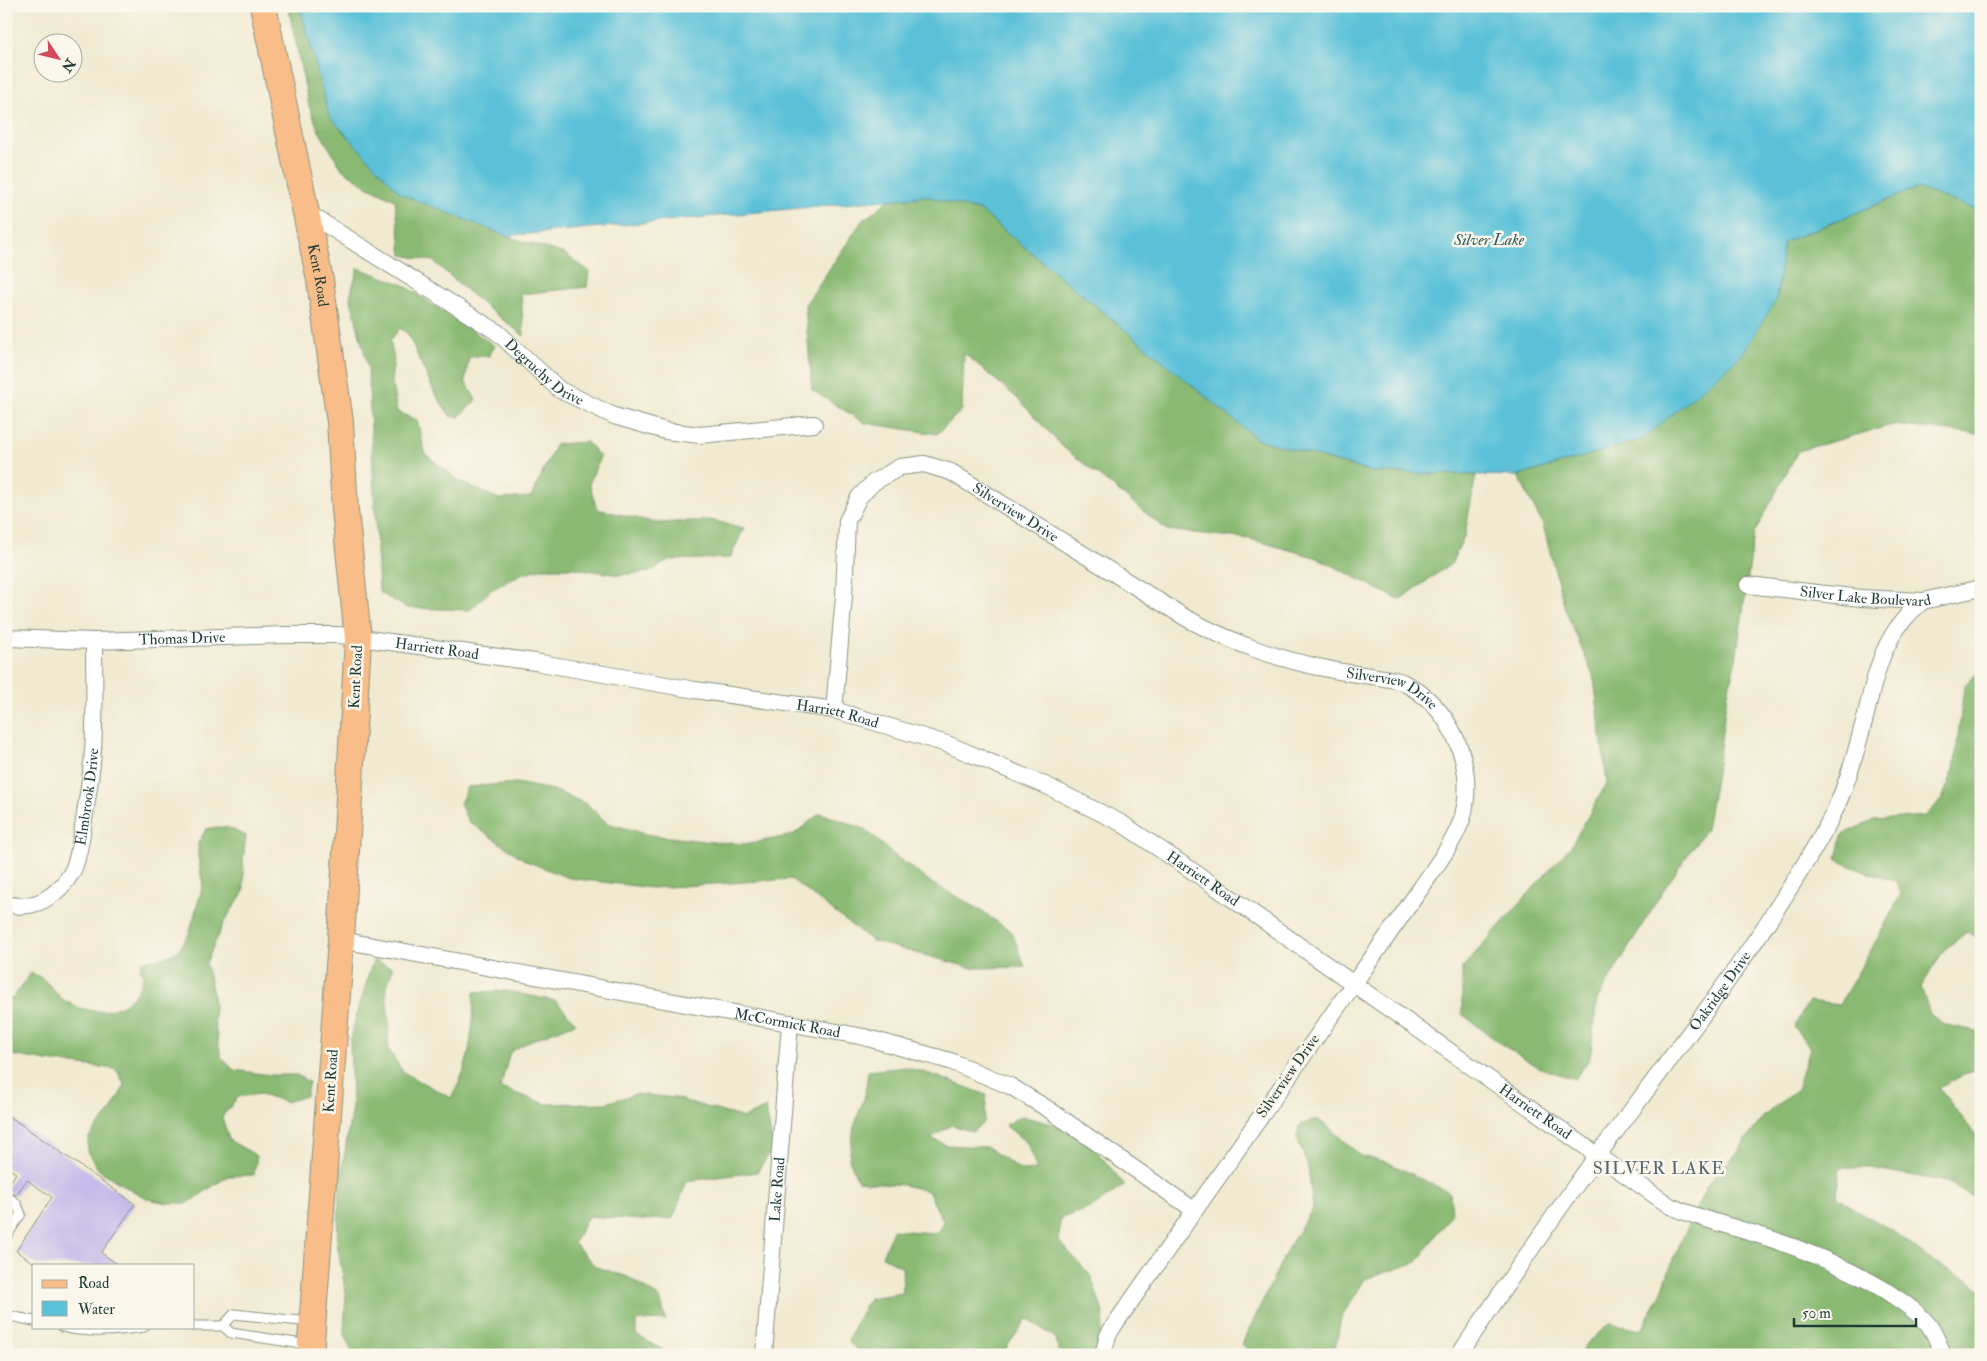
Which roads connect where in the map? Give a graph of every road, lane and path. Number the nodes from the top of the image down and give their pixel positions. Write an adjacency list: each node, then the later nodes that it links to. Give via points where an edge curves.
1 (263, 6): 2 (main road, Kent Road)
2 (306, 212): 3 (street, Degruchy Drive, via 497,332 560,390 614,416 666,431 700,435); 8 (main road, Kent Road, via 320,280 340,422)
3 (814, 424)
4 (1748, 585): 6 (street, Silver Lake Boulevard, via 1861,598)
5 (1981, 588): 6 (street, Silver Lake Boulevard)
6 (1923, 601): 15 (street, Oakridge Drive, via 1909,612 1885,648 1840,799 1801,872 1704,1014)
7 (6, 638): 9 (street, Thomas Drive)
8 (358, 639): 9 (street, Thomas Drive, via 339,635 285,635); 10 (street, Harriett Road, via 535,662); 12 (main road, Kent Road)
9 (94, 641): 11 (street, Elmbrook Drive, via 92,762 74,870 50,898 34,905)
10 (834, 710): 13 (street, Harriett Road, via 947,744 1047,786 1121,823); 13 (street, Silverview Drive, via 847,521 859,497 874,482 900,467 924,464 951,472 1222,637 1296,663 1401,682 1431,703 1451,727 1464,757 1467,787 1463,817 1440,860)
11 (6, 904)
12 (341, 940): 14 (street, McCormick Road); 25 (main road, Kent Road)
13 (1354, 984): 15 (street, Harriett Road); 17 (street, Silverview Drive)
14 (790, 1023): 17 (street, McCormick Road, via 890,1043 988,1075 1048,1108); 26 (street, Lake Road)
15 (1599, 1154): 28 (street, Oakridge Drive); 29 (street, Harriett Road, via 1670,1206 1768,1238 1868,1280 1928,1324)
16 (6, 1196): 18 (lane, via 16,1203 21,1214)
17 (1194, 1210): 27 (street, Silverview Drive, via 1114,1324)
18 (6, 1237)
19 (6, 1315): 20 (lane)
20 (32, 1321)
21 (195, 1326): 22 (lane)
22 (224, 1326): 25 (lane, via 231,1333); 25 (lane, via 234,1314)
23 (66, 1328): 24 (lane, via 82,1332)
24 (137, 1328)
25 (311, 1341)
26 (764, 1355)
27 (1103, 1355)
28 (1458, 1355)
29 (1942, 1355)

